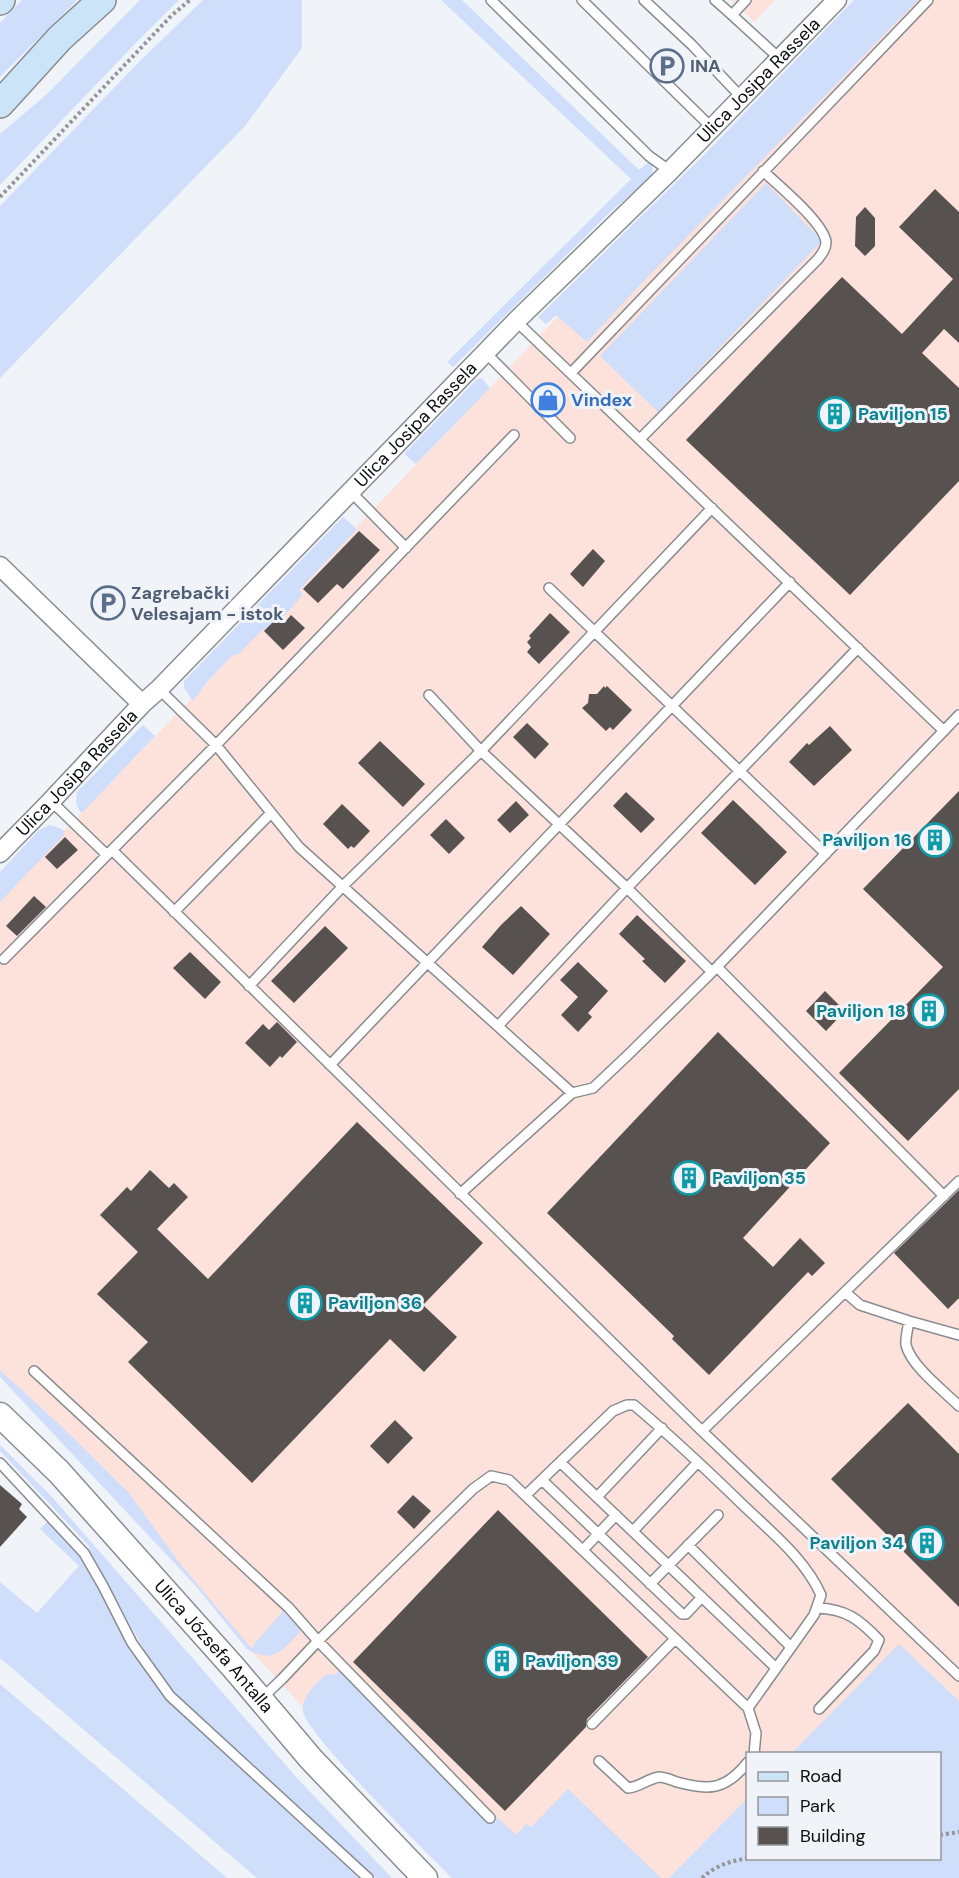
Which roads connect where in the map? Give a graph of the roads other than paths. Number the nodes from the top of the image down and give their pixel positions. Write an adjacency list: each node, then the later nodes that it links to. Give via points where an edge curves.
1 (102, 0): 12 (main road, via 60,38)
2 (491, 0): 14 (lane, via 649,156)
3 (582, 0): 13 (lane)
4 (644, 0): 11 (lane)
5 (715, 0): 9 (lane)
6 (746, 0): 9 (lane)
7 (837, 0): 10 (street, Ulica Josipa Rassela)
8 (928, 0): 15 (lane)
9 (732, 15): 10 (lane)
10 (779, 58): 11 (street, Ulica Josipa Rassela)
11 (741, 97): 13 (street, Ulica Josipa Rassela)
12 (0, 104)
13 (712, 128): 14 (street, Ulica Josipa Rassela)
14 (670, 171): 16 (street, Ulica Josipa Rassela)
15 (763, 171): 18 (lane); 21 (lane, via 813,219 823,233 825,250)
16 (516, 321): 17 (street, Ulica Josipa Rassela); 18 (lane)
17 (485, 352): 20 (lane); 22 (street, Ulica Josipa Rassela)
18 (571, 373): 21 (lane)
19 (514, 435): 24 (lane)
20 (570, 438)
21 (640, 439): 23 (lane)
22 (350, 491): 24 (lane); 30 (street, Ulica Josipa Rassela)
23 (712, 508): 26 (lane); 28 (lane)
24 (406, 548): 36 (lane)
25 (0, 566): 32 (street)
26 (790, 582): 29 (lane); 33 (lane)
27 (549, 588): 28 (lane)
28 (596, 632): 33 (lane); 37 (lane)
29 (858, 648): 35 (lane); 38 (lane)
30 (159, 689): 32 (street, Ulica Josipa Rassela); 36 (lane)
31 (429, 695): 37 (lane)
32 (142, 704): 39 (street, Ulica Josipa Rassela)
33 (672, 705): 38 (lane); 41 (lane)
34 (959, 716): 35 (lane)
35 (944, 731): 44 (lane)
36 (216, 745): 40 (lane); 43 (lane)
37 (481, 751): 41 (lane); 45 (lane)
38 (740, 771): 44 (lane); 46 (lane)
39 (51, 801): 42 (street, Ulica Josipa Rassela); 43 (lane)
40 (271, 813): 45 (lane, via 299,847); 47 (lane)
41 (560, 825): 46 (lane); 49 (lane)
42 (0, 853)
43 (109, 853): 47 (lane); 48 (lane)
44 (826, 854): 50 (lane)
45 (343, 886): 49 (lane); 51 (lane)
46 (627, 888): 50 (lane); 52 (lane)
47 (174, 912): 51 (lane)
48 (4, 959)
49 (428, 963): 52 (lane); 53 (lane)
50 (714, 969): 54 (lane, via 593,1088); 57 (lane)
51 (249, 986): 53 (lane)
52 (498, 1026): 54 (lane)
53 (330, 1065): 56 (lane)
54 (572, 1093): 56 (lane)
55 (959, 1181): 57 (lane)
56 (460, 1194): 65 (lane)
57 (944, 1196): 58 (lane)
58 (845, 1292): 59 (lane, via 860,1305); 65 (lane)
59 (909, 1322): 60 (lane); 62 (lane, via 906,1343 910,1353)
60 (959, 1335)
61 (34, 1371): 83 (lane, via 289,1608)
62 (959, 1406)
63 (0, 1415): 87 (street, Ulica Józsefa Antalla, via 59,1473)
64 (662, 1428): 66 (lane, via 634,1405 627,1405 613,1411); 67 (lane); 71 (lane)
65 (702, 1431): 86 (lane)
66 (560, 1462): 69 (lane); 71 (lane)
67 (698, 1462): 74 (lane); 81 (lane, via 788,1548 814,1580 821,1595)
68 (0, 1463): 95 (lane, via 84,1553 132,1643 170,1696)
69 (542, 1480): 70 (lane); 75 (lane)
70 (526, 1496): 77 (lane); 83 (lane, via 509,1480 490,1476)
71 (597, 1497): 72 (lane)
72 (616, 1515): 74 (lane); 75 (lane)
73 (718, 1515): 76 (lane)
74 (633, 1531): 78 (lane)
75 (598, 1533): 77 (lane); 79 (lane)
76 (688, 1545): 78 (lane); 84 (lane)
77 (583, 1550): 82 (lane)
78 (669, 1565): 79 (lane); 80 (lane)
79 (650, 1584): 80 (lane, via 684,1615)
80 (702, 1597): 85 (lane)
81 (816, 1608): 84 (lane); 89 (lane, via 844,1611 879,1640 874,1651)
82 (675, 1639): 88 (lane); 90 (lane)
83 (318, 1641): 87 (lane); 94 (lane)
84 (791, 1647): 85 (lane)
85 (776, 1668): 88 (lane)
86 (959, 1676)
87 (260, 1700): 96 (street, Ulica Józsefa Antalla)
88 (748, 1708): 91 (lane, via 756,1733)
89 (819, 1709)
90 (592, 1724)
91 (754, 1752)
92 (599, 1761): 93 (lane, via 628,1788 661,1777 702,1788 722,1786)
93 (746, 1763)
94 (490, 1818)
95 (368, 1878)
96 (425, 1878)

